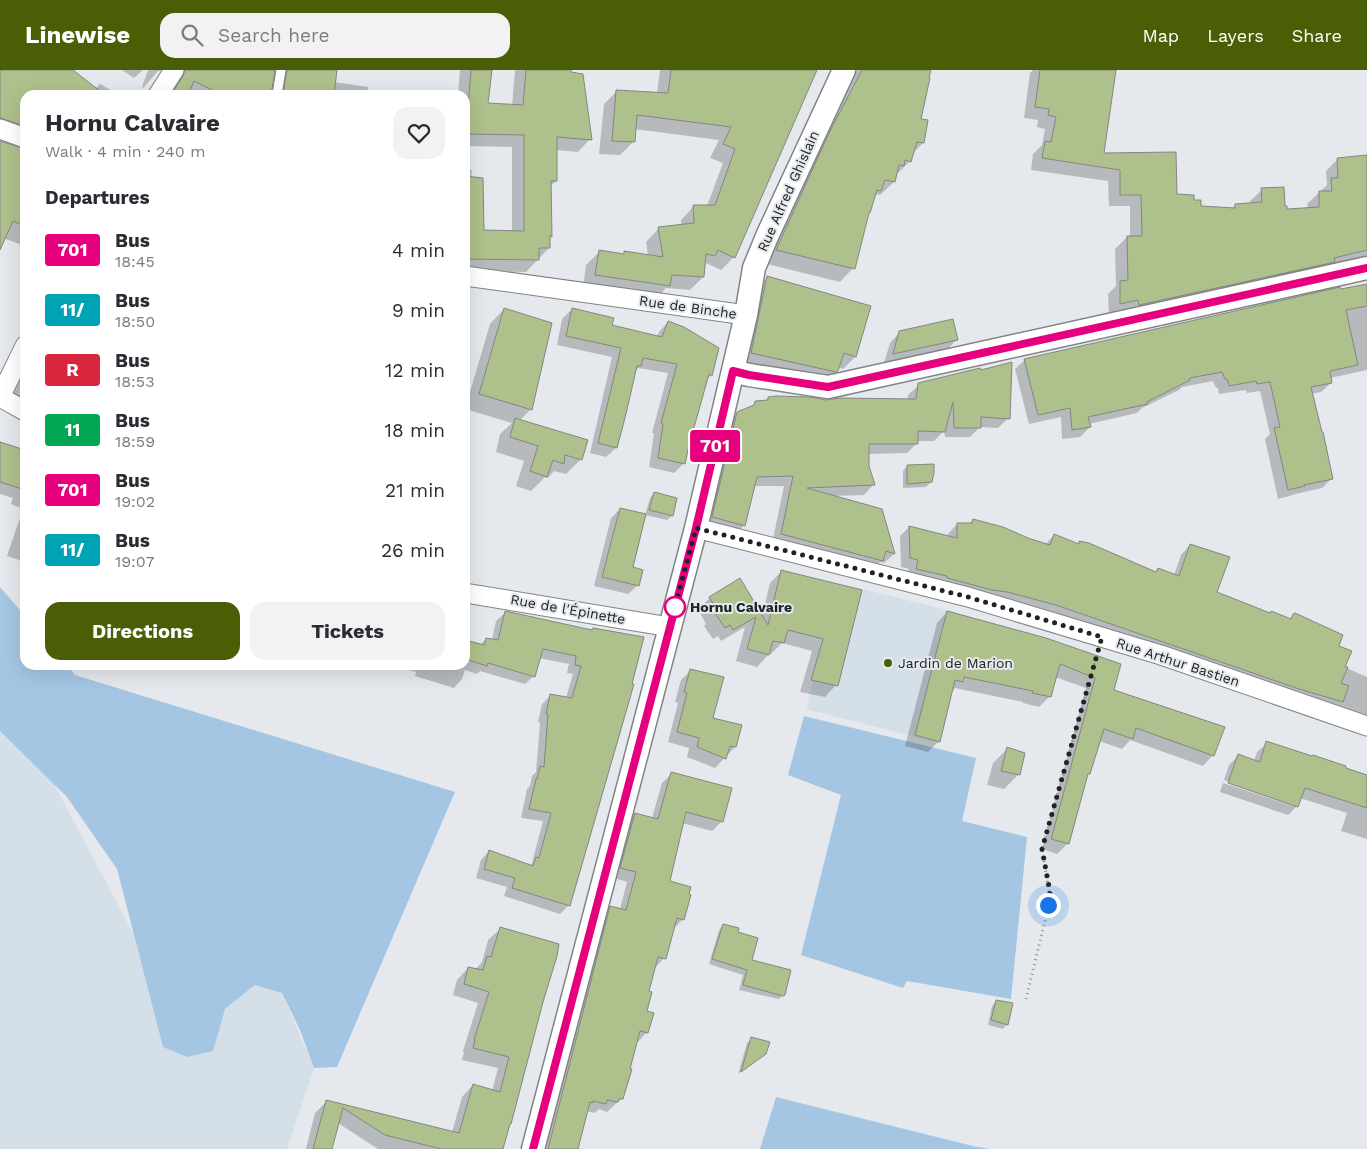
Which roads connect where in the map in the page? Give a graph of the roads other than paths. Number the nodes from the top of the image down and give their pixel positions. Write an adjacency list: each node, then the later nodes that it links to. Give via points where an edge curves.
1 (174, 70): 4 (street)
2 (281, 70): 5 (lane)
3 (844, 70): 10 (street, Rue Alfred Ghislain, via 754,268)
4 (161, 90)
5 (278, 90)
6 (0, 129): 7 (street)
7 (20, 136)
8 (1367, 268): 12 (street, via 828,387)
9 (470, 277): 10 (street, Rue de Binche)
10 (746, 315): 12 (street, Rue de Binche)
11 (20, 356): 13 (street, via 0,397)
12 (733, 371): 14 (street, Rue de Binche)
13 (20, 408)
14 (696, 528): 16 (street, Rue de Binche); 17 (street, Rue Arthur Bastien, via 968,597 1161,655)
15 (470, 594): 16 (street, Rue de l'Épinette)
16 (670, 627): 18 (street, Rue de Binche)
17 (1367, 726)
18 (533, 1149)

